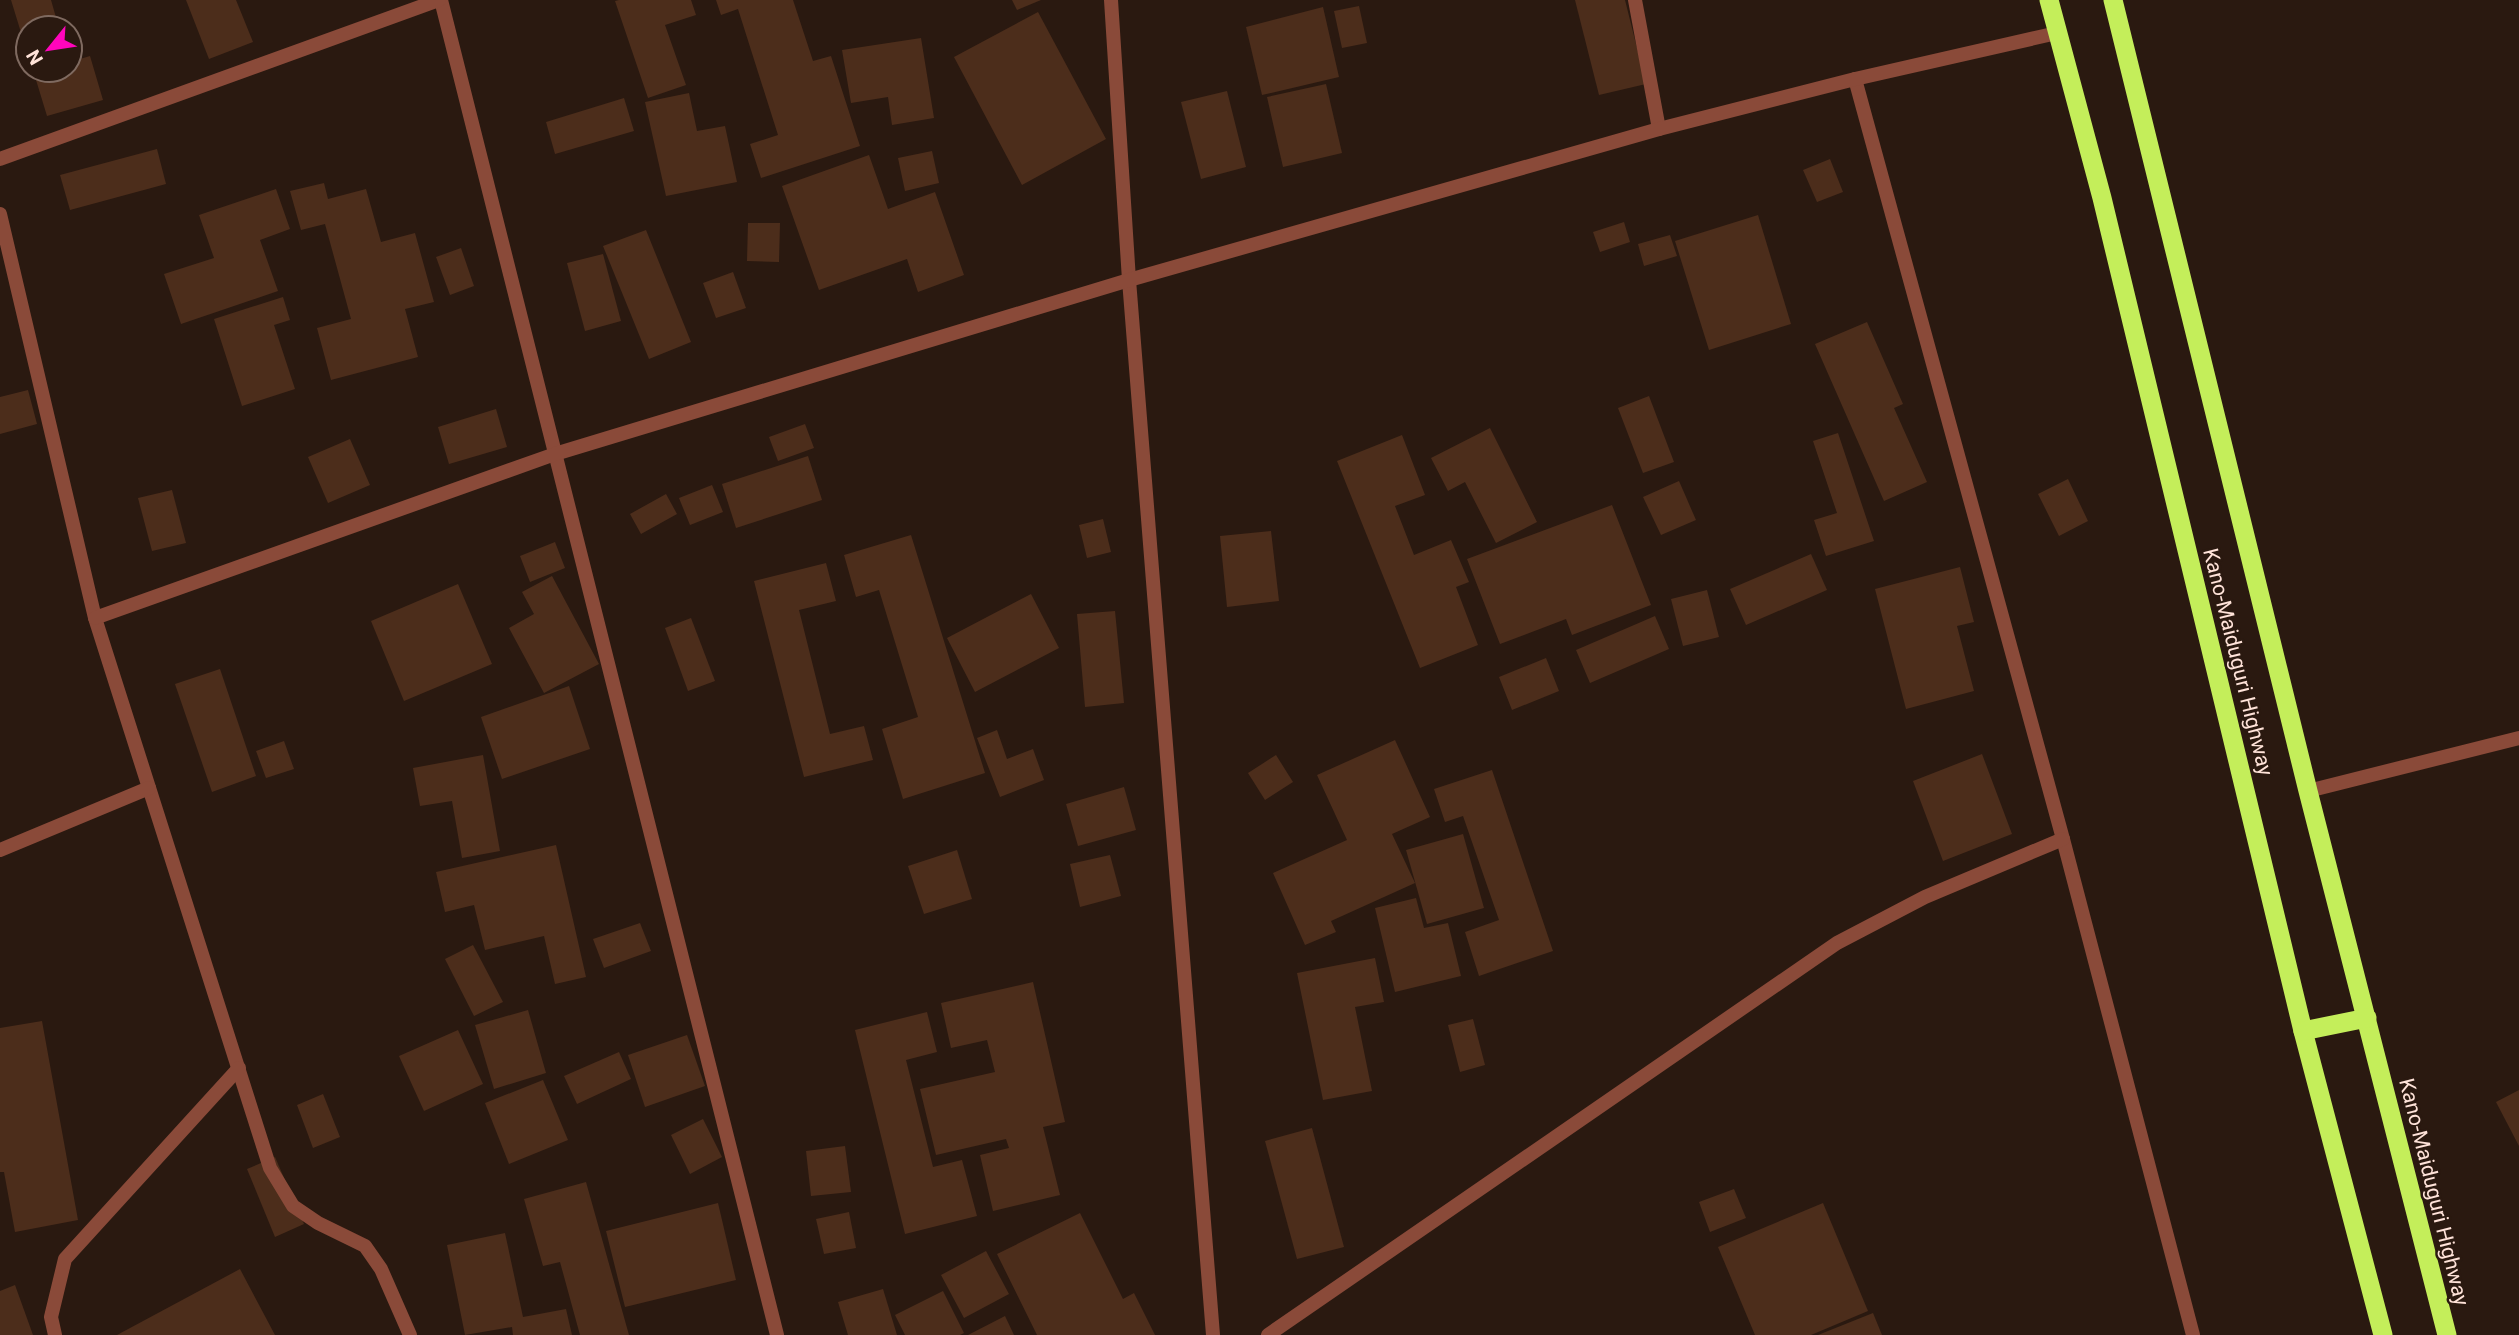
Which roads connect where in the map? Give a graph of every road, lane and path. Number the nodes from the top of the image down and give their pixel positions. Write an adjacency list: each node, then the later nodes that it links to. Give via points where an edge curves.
1 (440, 0): 9 (street); 12 (street)
2 (1111, 0): 11 (street)
3 (1635, 0): 8 (street)
4 (2049, 0): 6 (highway, Kano-Maiduguri Highway)
5 (2113, 0): 16 (highway, Kano-Maiduguri Highway)
6 (2057, 33): 7 (street); 20 (highway, Kano-Maiduguri Highway, via 2102,198)
7 (1855, 79): 8 (street); 17 (street)
8 (1659, 129): 11 (street)
9 (0, 159)
10 (0, 214): 13 (street)
11 (1129, 280): 12 (street); 25 (street)
12 (555, 454): 13 (street); 24 (street)
13 (95, 618): 15 (street)
14 (2519, 738): 16 (street)
15 (149, 788): 18 (street); 21 (street)
16 (2308, 791): 19 (highway, Kano-Maiduguri Highway)
17 (2063, 839): 26 (street, via 1925,897 1837,943); 27 (street)
18 (0, 849)
19 (2367, 1018): 20 (highway); 29 (highway, Kano-Maiduguri Highway)
20 (2303, 1031): 28 (highway, Kano-Maiduguri Highway)
21 (239, 1068): 22 (street, via 65,1259 51,1317); 23 (street, via 270,1168 293,1206 365,1246 381,1269)
22 (55, 1335)
23 (410, 1335)
24 (776, 1335)
25 (1213, 1335)
26 (1268, 1335)
27 (2193, 1335)
28 (2383, 1335)
29 (2447, 1335)

